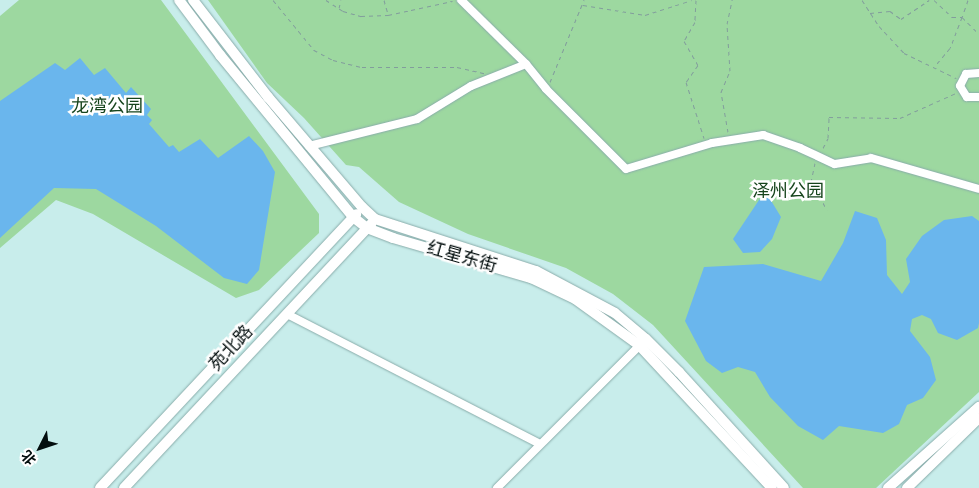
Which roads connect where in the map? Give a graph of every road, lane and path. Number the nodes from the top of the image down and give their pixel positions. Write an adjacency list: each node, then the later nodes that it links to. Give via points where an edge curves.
1 (179, 0): 38 (main road, 红星东街)
2 (193, 0): 33 (main road, 红星东街)
3 (273, 0): 26 (path, via 314,50 333,60 362,67 457,67)
4 (326, 0): 18 (path)
5 (341, 0): 18 (path)
6 (384, 0): 20 (path)
7 (456, 0): 20 (path)
8 (460, 0): 23 (street)
9 (584, 0): 17 (path)
10 (692, 0): 17 (path, via 645,15)
11 (696, 0): 32 (path, via 694,22 684,41 698,65 686,82)
12 (732, 0): 31 (path, via 727,24 730,71 721,92)
13 (862, 0): 19 (path)
14 (929, 0): 19 (path, via 901,18 890,11)
15 (934, 0): 21 (path, via 952,17)
16 (968, 0): 21 (path)
17 (583, 5): 28 (path)
18 (339, 9): 20 (path, via 361,16)
19 (870, 13): 24 (path, via 904,53 913,60)
20 (388, 15)
21 (962, 18): 22 (path); 24 (path, via 950,48)
22 (979, 34)
23 (526, 64): 26 (street); 28 (street)
24 (934, 67): 27 (path)
25 (979, 73): 27 (street, via 966,74)
26 (493, 75): 33 (street, via 417,119)
27 (960, 81): 29 (street)
28 (546, 89): 32 (street, via 626,169)
29 (961, 90): 30 (street, via 967,97); 34 (path, via 900,118 828,117 828,138)
30 (979, 98)
31 (729, 140): 32 (street); 34 (street, via 763,135)
32 (707, 145)
33 (309, 146): 36 (main road, 红星东街)
34 (818, 156): 35 (street, via 835,164 871,158); 37 (path, via 810,182)
35 (979, 189)
36 (362, 208): 38 (main road, 苑北路); 39 (main road, 红星东街)
37 (827, 210)
38 (353, 217): 40 (main road, 红星东街); 46 (main road, 苑北路)
39 (375, 219): 40 (main road, 苑北路); 42 (main road, 红星东街, via 536,271 607,308)
40 (367, 228): 41 (main road, 苑北路); 42 (main road, 红星东街, via 531,278 576,298)
41 (287, 314): 45 (street); 47 (main road, 苑北路)
42 (643, 342): 45 (street); 49 (main road, 红星东街); 50 (main road, 红星东街)
43 (979, 407): 51 (main road)
44 (979, 418): 52 (main road)
45 (538, 443): 48 (street)
46 (100, 488)
47 (124, 488)
48 (496, 488)
49 (772, 488)
50 (784, 488)
51 (888, 488)
52 (907, 488)

